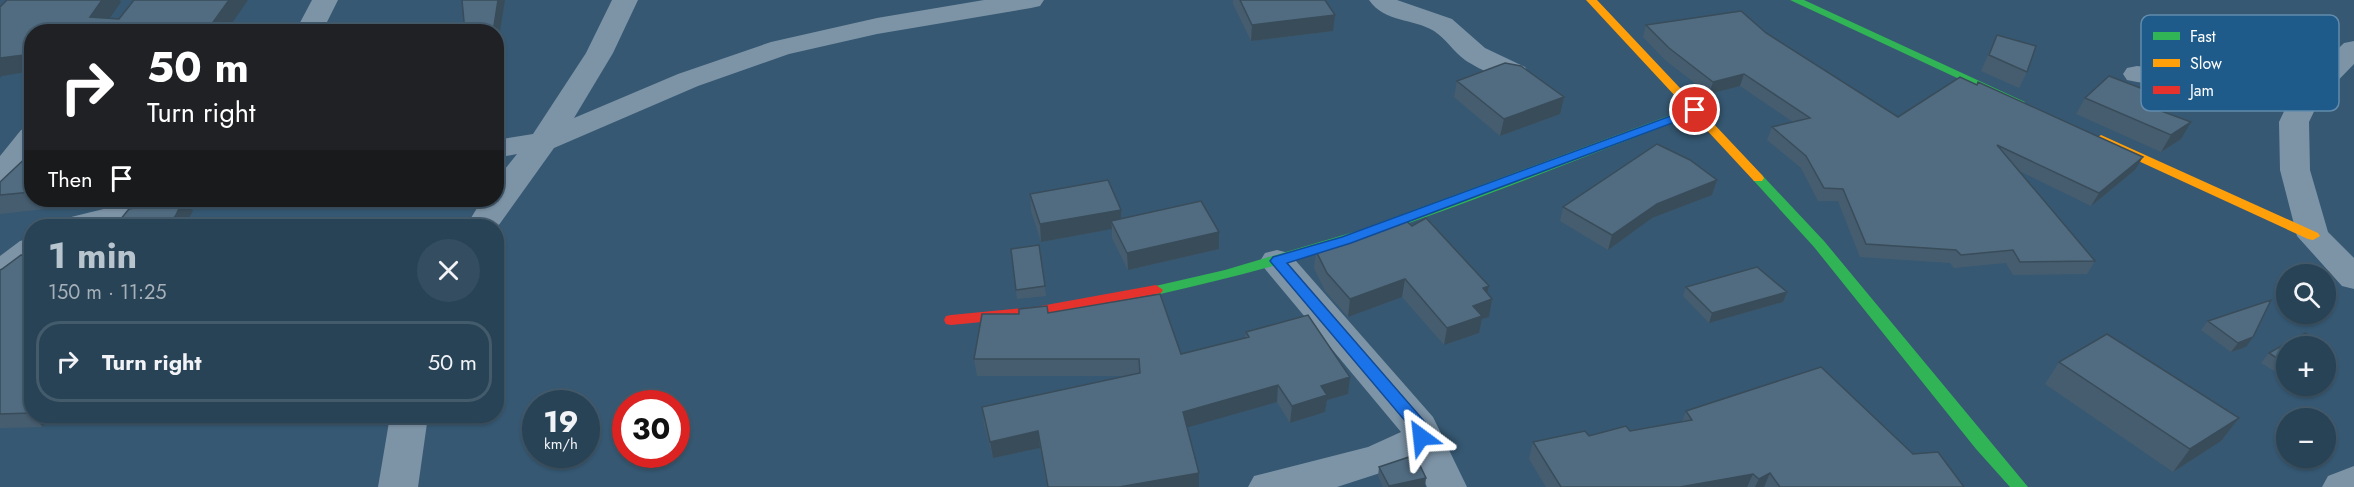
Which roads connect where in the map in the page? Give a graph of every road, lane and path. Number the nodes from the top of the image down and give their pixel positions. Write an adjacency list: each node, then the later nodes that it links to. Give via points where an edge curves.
1 (325, 0): 7 (street)
2 (625, 0): 17 (street)
3 (1030, 0): 17 (street, via 877,26 781,48 688,80)
4 (1382, 0): 10 (street, via 1391,8 1443,26 1475,54)
5 (1590, 0): 14 (street)
6 (1795, 0): 13 (street)
7 (312, 24)
8 (2354, 49): 9 (street)
9 (2339, 64)
10 (1515, 73)
11 (2137, 74): 12 (street)
12 (2141, 74)
13 (2034, 108)
14 (1695, 110): 26 (street, via 1347,240); 36 (street, via 1820,244)
15 (2299, 111): 24 (street, via 2294,122 2295,170)
16 (2088, 133): 24 (street)
17 (544, 141): 19 (street); 21 (street)
18 (24, 146): 20 (street)
19 (504, 148)
20 (0, 176)
21 (504, 193)
22 (154, 207): 23 (street)
23 (99, 219)
24 (2313, 236): 28 (street)
25 (24, 255): 27 (street)
26 (1277, 261): 29 (street, via 1159,291 1035,312); 31 (street, via 1419,427)
27 (0, 273)
28 (2354, 278)
29 (951, 320)
30 (408, 423): 33 (street)
31 (1421, 437): 34 (street, via 1415,445 1395,455); 35 (street)
32 (2354, 482): 37 (street)
33 (399, 487)
34 (1268, 487)
35 (1448, 487)
36 (2020, 487)
37 (2342, 487)

